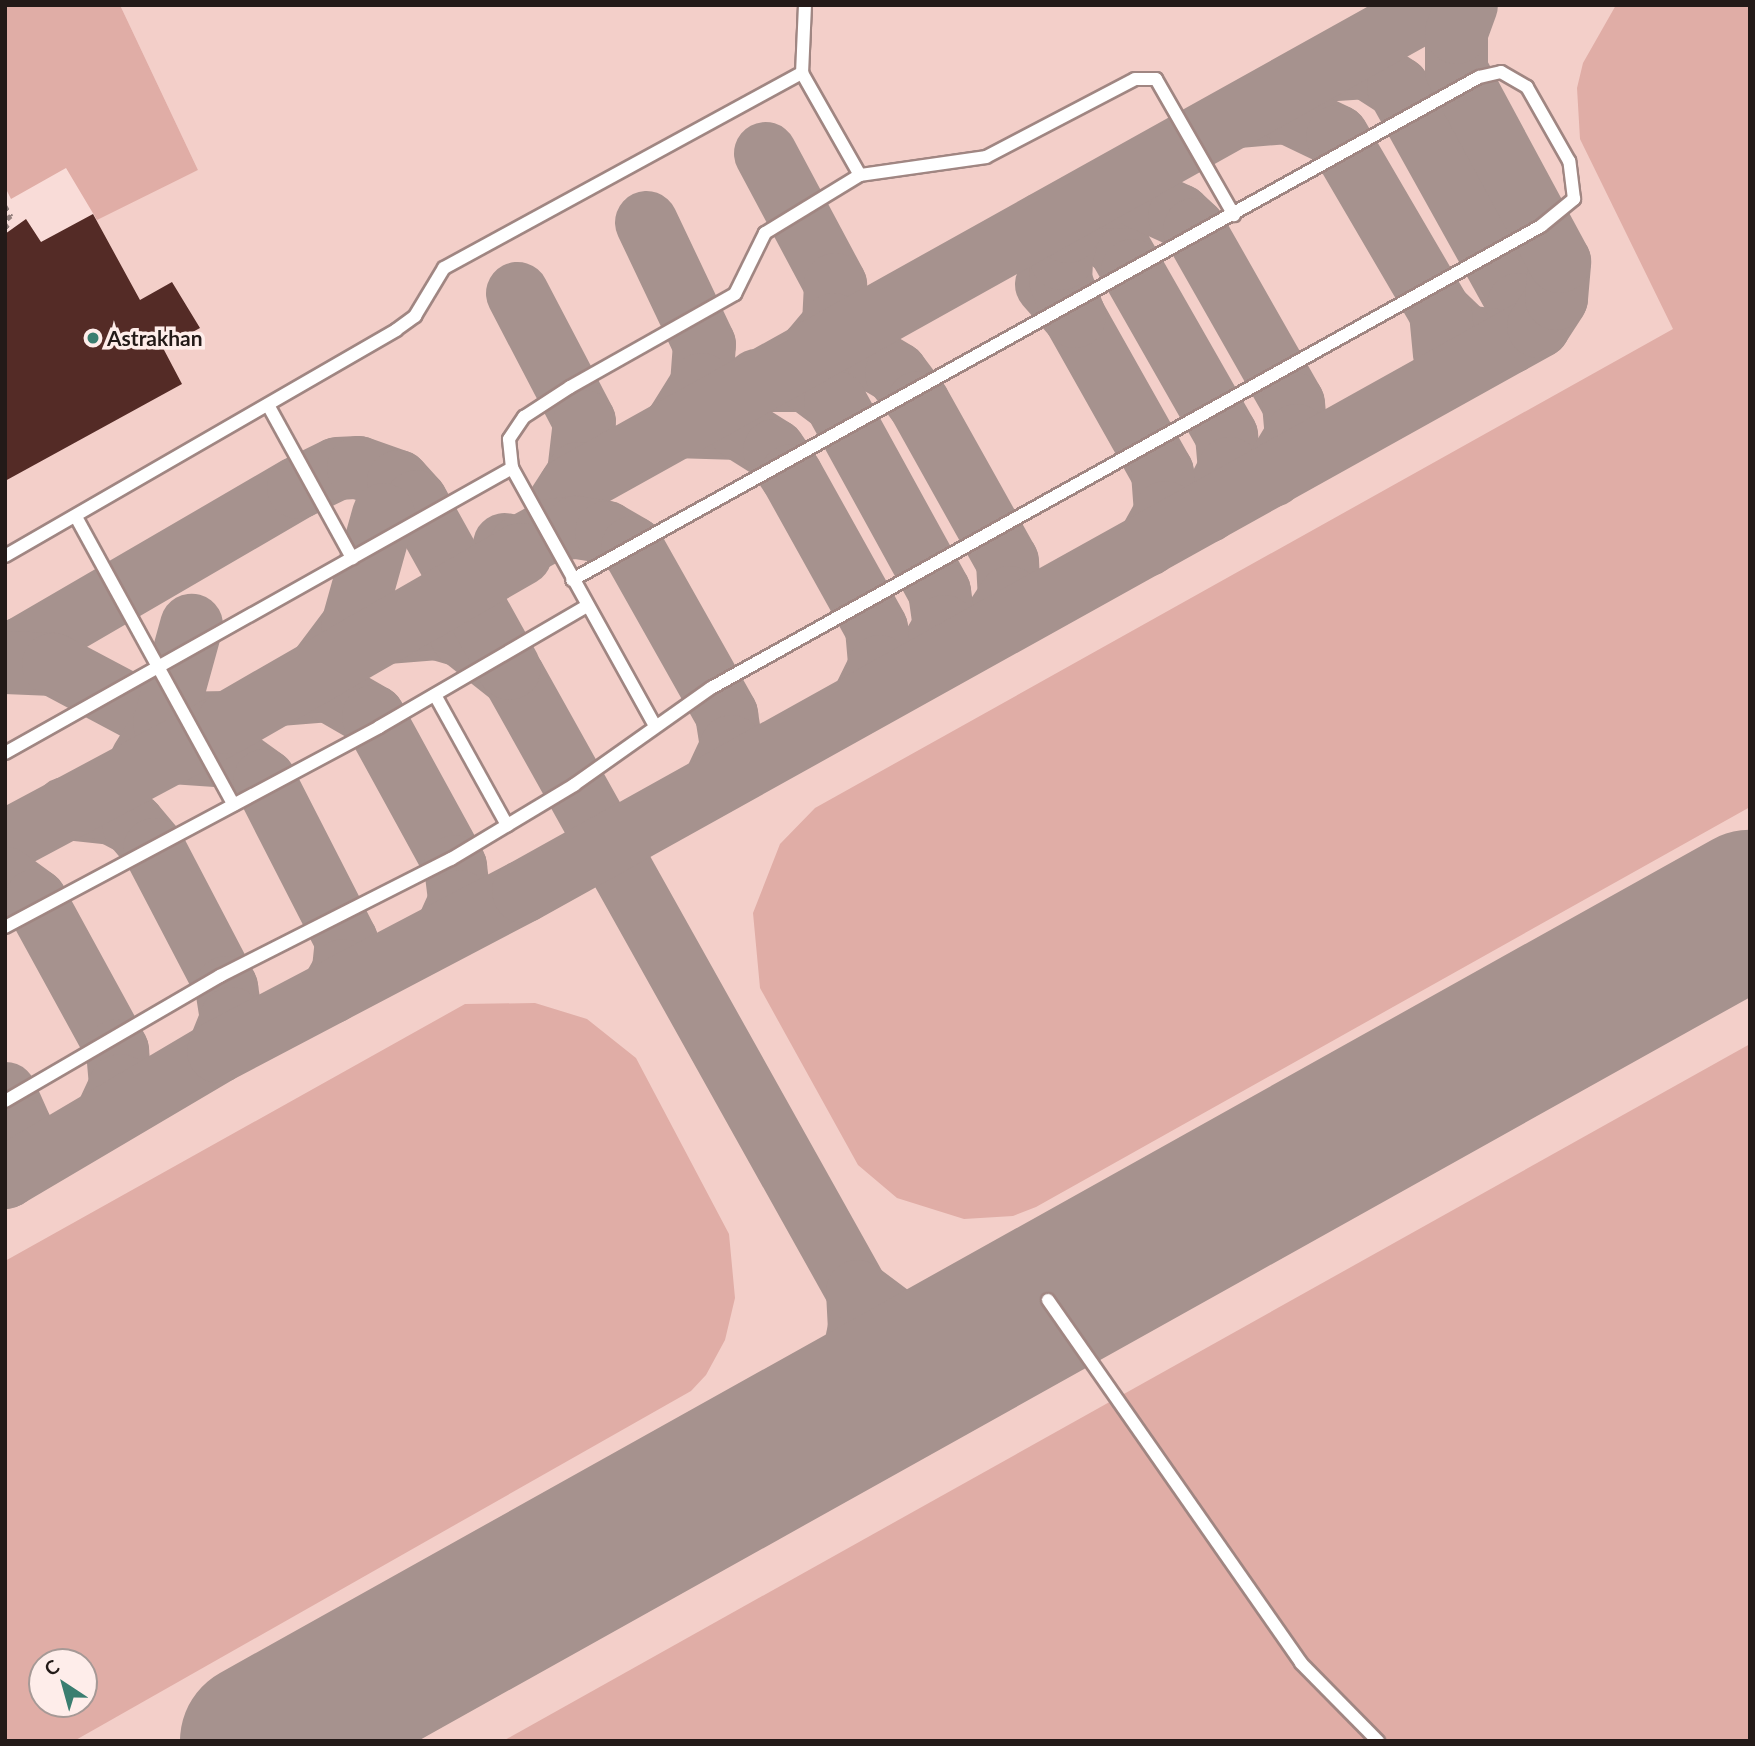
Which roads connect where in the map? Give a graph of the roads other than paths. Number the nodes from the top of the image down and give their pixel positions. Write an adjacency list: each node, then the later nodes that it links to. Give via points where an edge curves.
1 (805, 5): 2 (lane)
2 (802, 73): 3 (lane); 5 (lane, via 444,268 415,316)
3 (860, 175): 4 (lane, via 986,157 1135,79 1156,79); 6 (lane, via 765,233 735,293 523,417 509,439)
4 (1234, 215): 10 (lane); 14 (lane, via 1479,77 1502,72 1527,87 1569,161 1576,189 1563,212 1492,255)
5 (268, 405): 7 (lane); 9 (lane)
6 (512, 468): 9 (lane); 10 (lane)
7 (76, 517): 8 (lane); 12 (lane)
8 (5, 556)
9 (352, 558): 12 (lane)
10 (572, 580): 11 (lane)
11 (587, 606): 13 (lane); 14 (lane)
12 (162, 669): 15 (lane); 16 (lane)
13 (435, 695): 16 (lane); 17 (lane)
14 (654, 724): 17 (lane)
15 (5, 753)
16 (234, 805): 18 (lane)
17 (507, 825): 19 (lane, via 110,1037)
18 (5, 927)
19 (5, 1101)
20 (1048, 1300): 21 (lane, via 1301,1663)
21 (1378, 1741)

